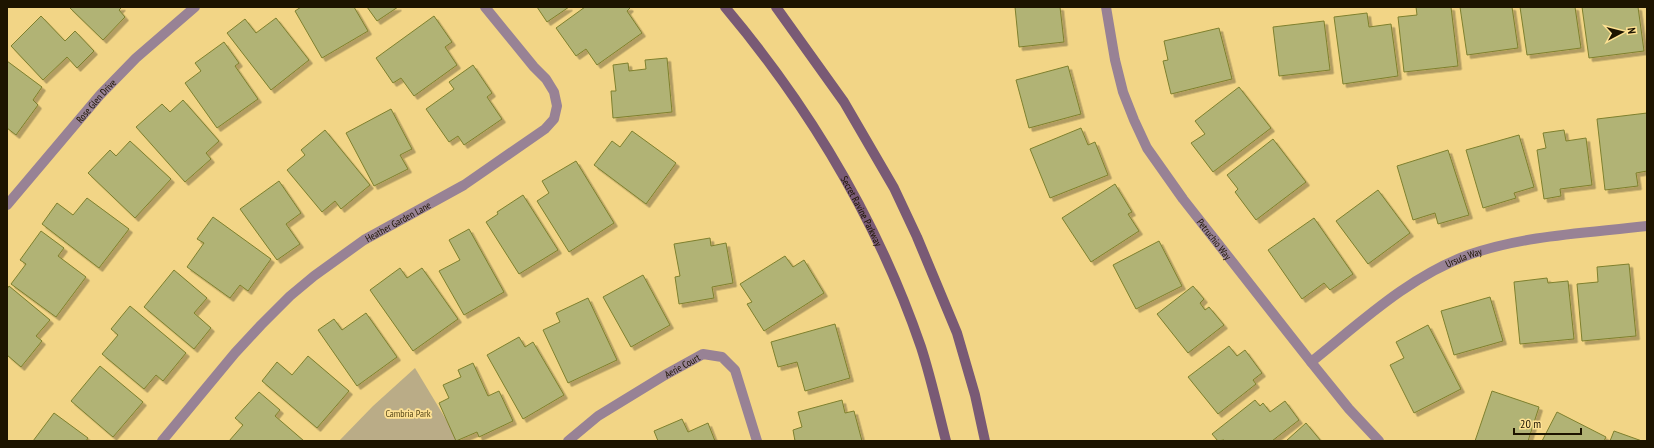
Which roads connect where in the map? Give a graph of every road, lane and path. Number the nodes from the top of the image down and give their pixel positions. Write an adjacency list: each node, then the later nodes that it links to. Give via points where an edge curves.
1 (195, 7): 6 (street, Rose Glen Drive, via 136,58 100,95)
2 (484, 7): 9 (street, Heather Garden Lane, via 546,79 554,92 557,106 554,119 545,129 464,185 364,240 314,276 290,296 235,353)
3 (725, 7): 12 (main road, Secret Ravine Parkway, via 780,75 812,122 860,207 884,255 921,348)
4 (776, 7): 13 (main road, via 844,102 897,195 957,333)
5 (1106, 7): 8 (street, Petruchio Way, via 1123,92 1148,148 1183,199)
6 (7, 205)
7 (1647, 226): 8 (street, Ursula Way, via 1526,240 1468,256 1415,282)
8 (1311, 362): 14 (street, Petruchio Way, via 1349,409)
9 (162, 441)
10 (568, 441): 11 (street, Aerie Court, via 598,416 703,354 722,356 735,370)
11 (757, 441)
12 (946, 441)
13 (985, 441)
14 (1380, 441)

